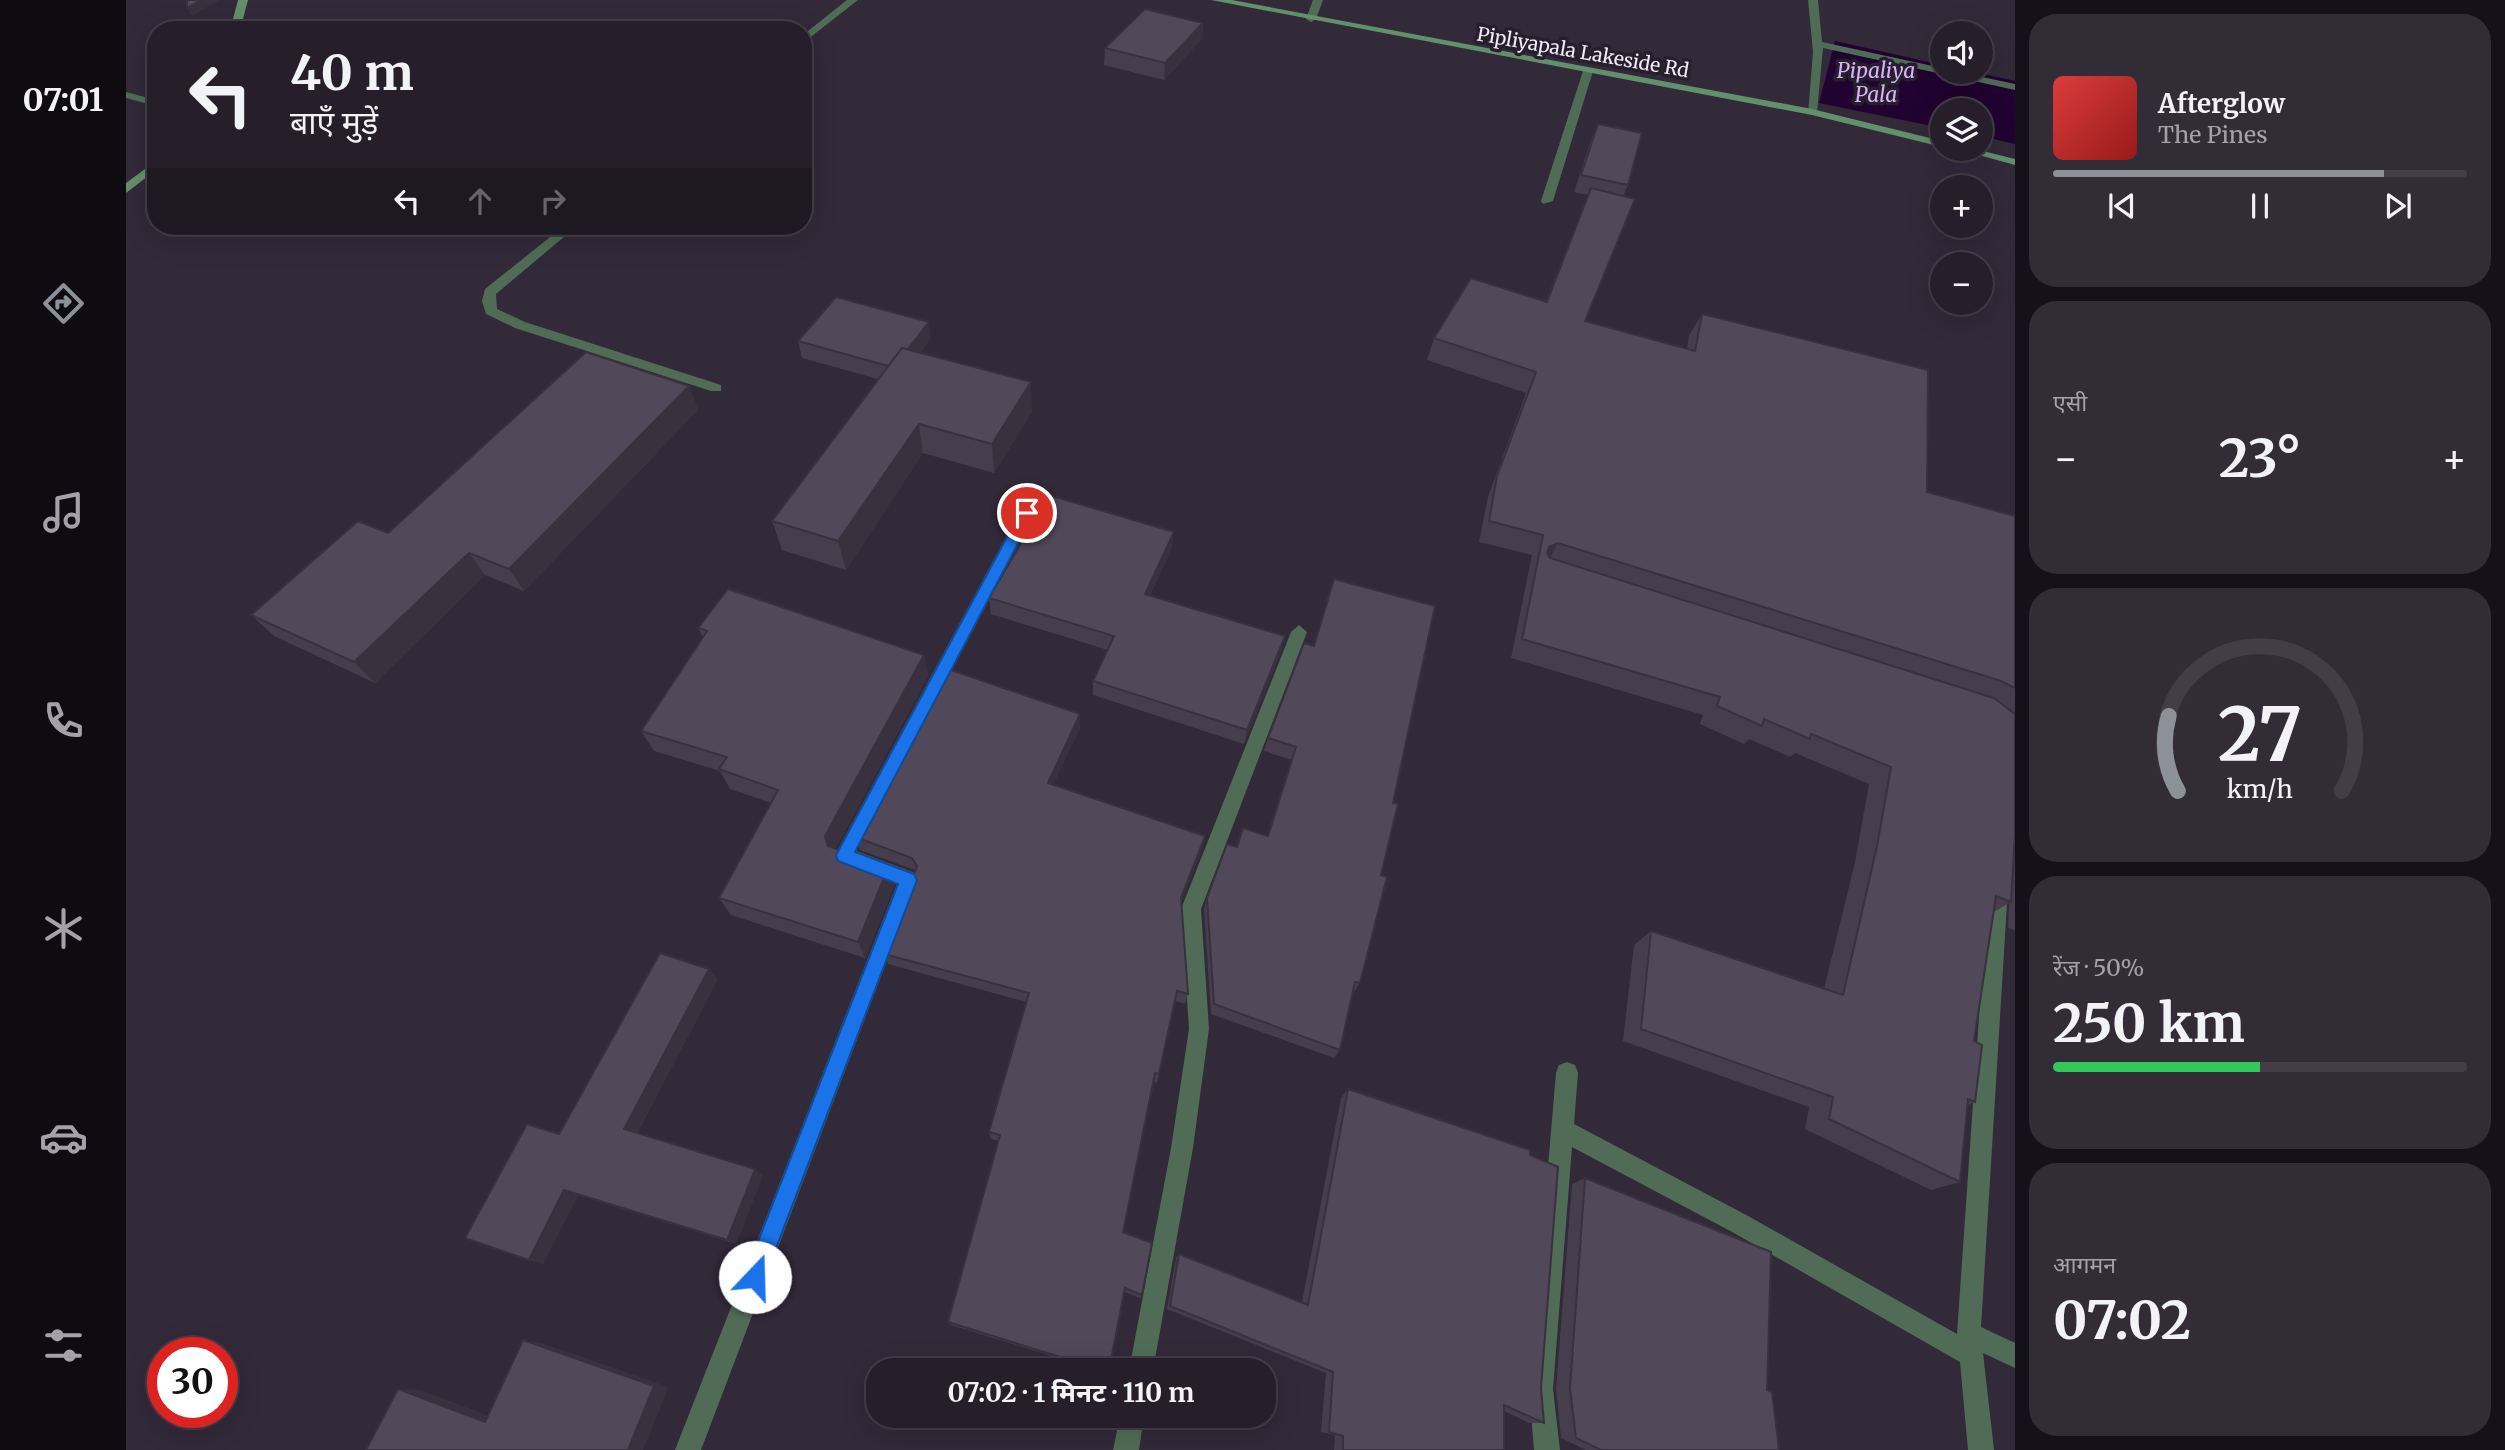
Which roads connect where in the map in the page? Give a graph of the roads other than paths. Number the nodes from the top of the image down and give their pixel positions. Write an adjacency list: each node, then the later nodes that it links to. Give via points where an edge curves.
1 (243, 0): 7 (street)
2 (853, 0): 8 (street)
3 (1216, 0): 6 (street, Pipliyapala Lakeside Rd)
4 (1318, 0): 6 (street)
5 (1813, 0): 9 (street)
6 (1311, 19): 11 (street, Pipliyapala Lakeside Rd)
7 (237, 21)
8 (812, 33)
9 (1818, 48): 10 (street); 16 (street)
10 (1930, 68)
11 (1588, 71): 16 (street, Pipliyapala Lakeside Rd); 22 (street)
12 (1993, 82): 13 (street)
13 (2015, 87)
14 (126, 95): 15 (street)
15 (147, 101)
16 (1812, 112): 17 (street, Pipliyapala Lakeside Rd)
17 (1930, 141)
18 (1993, 157): 19 (street)
19 (2015, 162)
20 (147, 172): 21 (street)
21 (126, 189)
22 (1547, 201)
23 (560, 235): 24 (street, via 490,292 491,311 520,325)
24 (716, 388)
25 (1027, 513): 34 (street, via 844,855 908,880)
26 (1299, 632): 32 (street, via 1191,908 1199,1029)
27 (2000, 866): 30 (street)
28 (1567, 1073): 29 (street)
29 (1562, 1130): 30 (street); 36 (street, via 1541,1389)
30 (1971, 1345): 31 (street); 37 (street)
31 (2015, 1356)
32 (1142, 1358)
33 (1130, 1428): 35 (street)
34 (688, 1450)
35 (1126, 1450)
36 (1546, 1450)
37 (1982, 1450)

